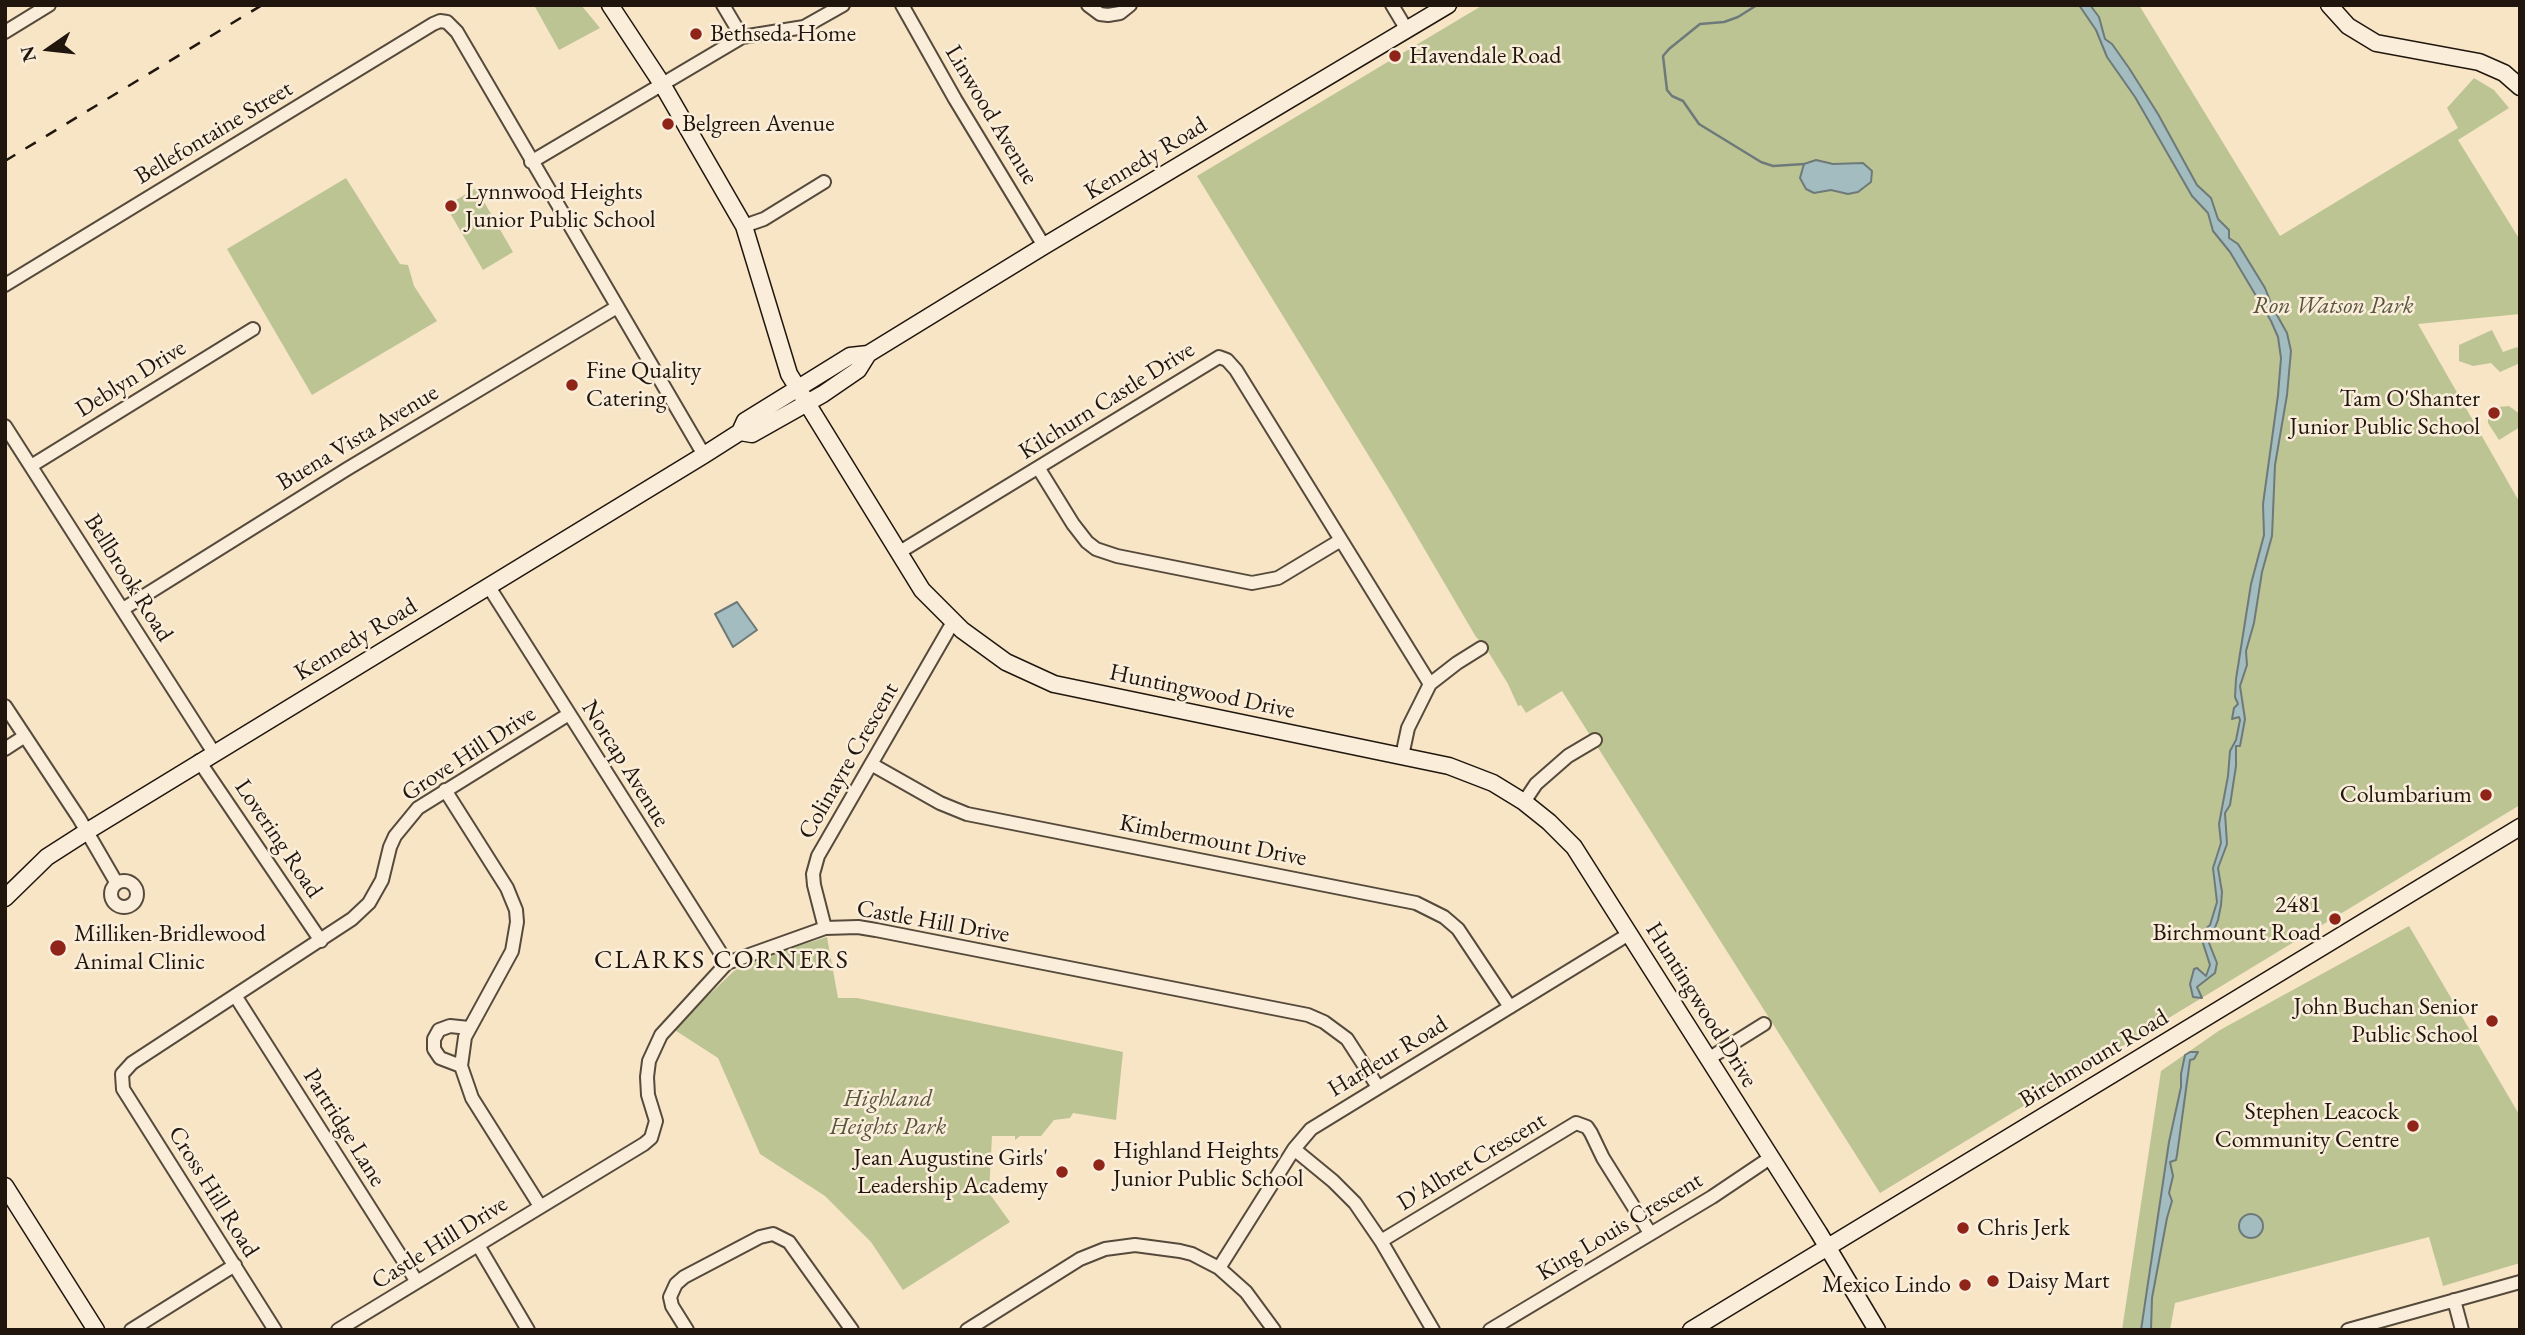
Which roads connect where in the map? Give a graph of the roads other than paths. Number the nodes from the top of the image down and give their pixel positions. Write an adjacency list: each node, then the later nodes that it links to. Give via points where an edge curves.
1 (49, 5): 12 (street)
2 (610, 5): 14 (main road, Huntingwood Drive)
3 (723, 5): 13 (street)
4 (843, 5): 13 (street, via 804,27)
5 (902, 5): 19 (street, Linwood Avenue)
6 (1088, 5): 7 (street, via 1100,15 1108,15)
7 (1130, 5)
8 (1392, 5): 11 (street)
9 (1448, 5): 11 (main road, Kennedy Road)
10 (2329, 5): 15 (main road, via 2348,26 2376,43 2479,62 2504,73)
11 (1407, 30): 19 (main road, Kennedy Road)
12 (5, 32)
13 (742, 37): 14 (street)
14 (662, 84): 16 (street); 18 (main road, Huntingwood Drive)
15 (2520, 87)
16 (531, 162): 20 (street, Bellefontaine Street, via 457,32 440,21); 21 (street)
17 (824, 182): 18 (street, via 764,219)
18 (744, 226): 24 (main road, Huntingwood Drive)
19 (1044, 246): 23 (main road, Kennedy Road)
20 (5, 285)
21 (617, 307): 28 (street); 34 (street, Buena Vista Avenue)
22 (253, 329): 29 (street, Deblyn Drive)
23 (868, 354): 24 (main road, Kennedy Road, via 850,356); 25 (main road, Kennedy Road, via 859,370)
24 (797, 388): 25 (main road, Huntingwood Drive); 27 (main road, Kennedy Road, via 745,421)
25 (806, 404): 27 (main road, Kennedy Road, via 752,434); 32 (main road, Huntingwood Drive)
26 (5, 426): 29 (street, Bellbrook Road)
27 (740, 432): 28 (main road, Kennedy Road)
28 (704, 455): 33 (main road, Kennedy Road)
29 (31, 466): 34 (street, Bellbrook Road)
30 (1040, 469): 31 (street, via 1087,542 1117,556 1252,583 1278,578); 31 (street, Kilchurn Castle Drive, via 1219,357 1236,370); 32 (street, Kilchurn Castle Drive)
31 (1341, 540): 37 (street, Kilchurn Castle Drive)
32 (898, 553): 35 (main road, Huntingwood Drive, via 922,590)
33 (489, 587): 39 (street, Norcap Avenue); 44 (main road, Kennedy Road)
34 (123, 609): 44 (street, Bellbrook Road)
35 (953, 622): 43 (main road, Huntingwood Drive, via 1006,662 1054,684); 45 (street, Colinayre Crescent)
36 (1482, 648): 37 (street)
37 (1430, 684): 43 (street, via 1408,728)
38 (5, 706): 40 (street)
39 (569, 714): 46 (street, Grove Hill Drive); 55 (street, Norcap Avenue)
40 (24, 736): 42 (street); 49 (street)
41 (1595, 740): 47 (street, via 1568,756 1536,784)
42 (5, 749)
43 (1402, 756): 47 (main road, Huntingwood Drive, via 1448,766 1493,783)
44 (206, 757): 49 (main road, Kennedy Road); 54 (street, Lovering Road)
45 (871, 764): 52 (street, Colinayre Crescent, via 818,856 814,885); 57 (street, Kimbermount Drive, via 967,814 1416,903 1458,929)
46 (445, 790): 54 (street, Grove Hill Drive, via 418,808 395,836 382,880 369,903); 59 (street, via 507,888 516,911 512,951)
47 (1524, 802): 53 (main road, Huntingwood Drive, via 1574,847)
48 (2520, 827): 71 (main road, Birchmount Road)
49 (86, 832): 50 (street); 51 (main road, Kennedy Road, via 47,857)
50 (116, 882)
51 (5, 898)
52 (825, 928): 55 (street, Castle Hill Drive); 63 (street, Castle Hill Drive, via 876,930 1308,1015 1347,1039)
53 (1629, 934): 57 (street, Harfleur Road); 60 (main road, Huntingwood Drive)
54 (321, 941): 56 (street, Grove Hill Drive)
55 (727, 963): 67 (street, Castle Hill Drive, via 654,1046 647,1077 656,1121 651,1138)
56 (236, 997): 62 (street, Grove Hill Drive, via 132,1063); 74 (street, Partridge Lane)
57 (1510, 1007): 63 (street, Harfleur Road)
58 (1764, 1024): 60 (street)
59 (469, 1028): 61 (street); 61 (street, via 450,1026 439,1030 434,1039 440,1058)
60 (1708, 1059): 65 (main road, Huntingwood Drive)
61 (461, 1066): 67 (street, via 472,1097)
62 (122, 1074): 72 (street, Cross Hill Road, via 122,1089)
63 (1378, 1087): 64 (street, Harfleur Road, via 1321,1121)
64 (1294, 1149): 69 (street, via 1355,1203); 73 (street, Harfleur Road)
65 (1770, 1158): 68 (street, King Louis Crescent); 71 (main road, Huntingwood Drive)
66 (5, 1185): 77 (main road)
67 (540, 1206): 70 (street, Castle Hill Drive)
68 (1650, 1233): 69 (street, D'Albret Crescent, via 1587,1127 1576,1123); 87 (street, King Louis Crescent)
69 (1381, 1241): 86 (street)
70 (478, 1245): 74 (street, Castle Hill Drive); 81 (street)
71 (1828, 1248): 88 (main road, Birchmount Road); 89 (main road, Huntingwood Drive)
72 (235, 1265): 78 (street); 79 (street, Cross Hill Road)
73 (1219, 1268): 84 (street, via 1192,1254 1158,1247 1105,1250 1057,1272); 85 (street, via 1247,1292)
74 (417, 1282): 80 (street, Castle Hill Drive)
75 (2520, 1282): 76 (street)
76 (2454, 1300): 90 (street); 91 (street)
77 (96, 1330)
78 (131, 1330)
79 (275, 1330)
80 (338, 1330)
81 (528, 1330)
82 (687, 1330): 83 (street, via 672,1306 670,1297 676,1284 773,1234 789,1242)
83 (852, 1330)
84 (967, 1330)
85 (1274, 1330)
86 (1433, 1330)
87 (1490, 1330)
88 (1691, 1330)
89 (1877, 1330)
90 (2348, 1330)
91 (2462, 1330)

